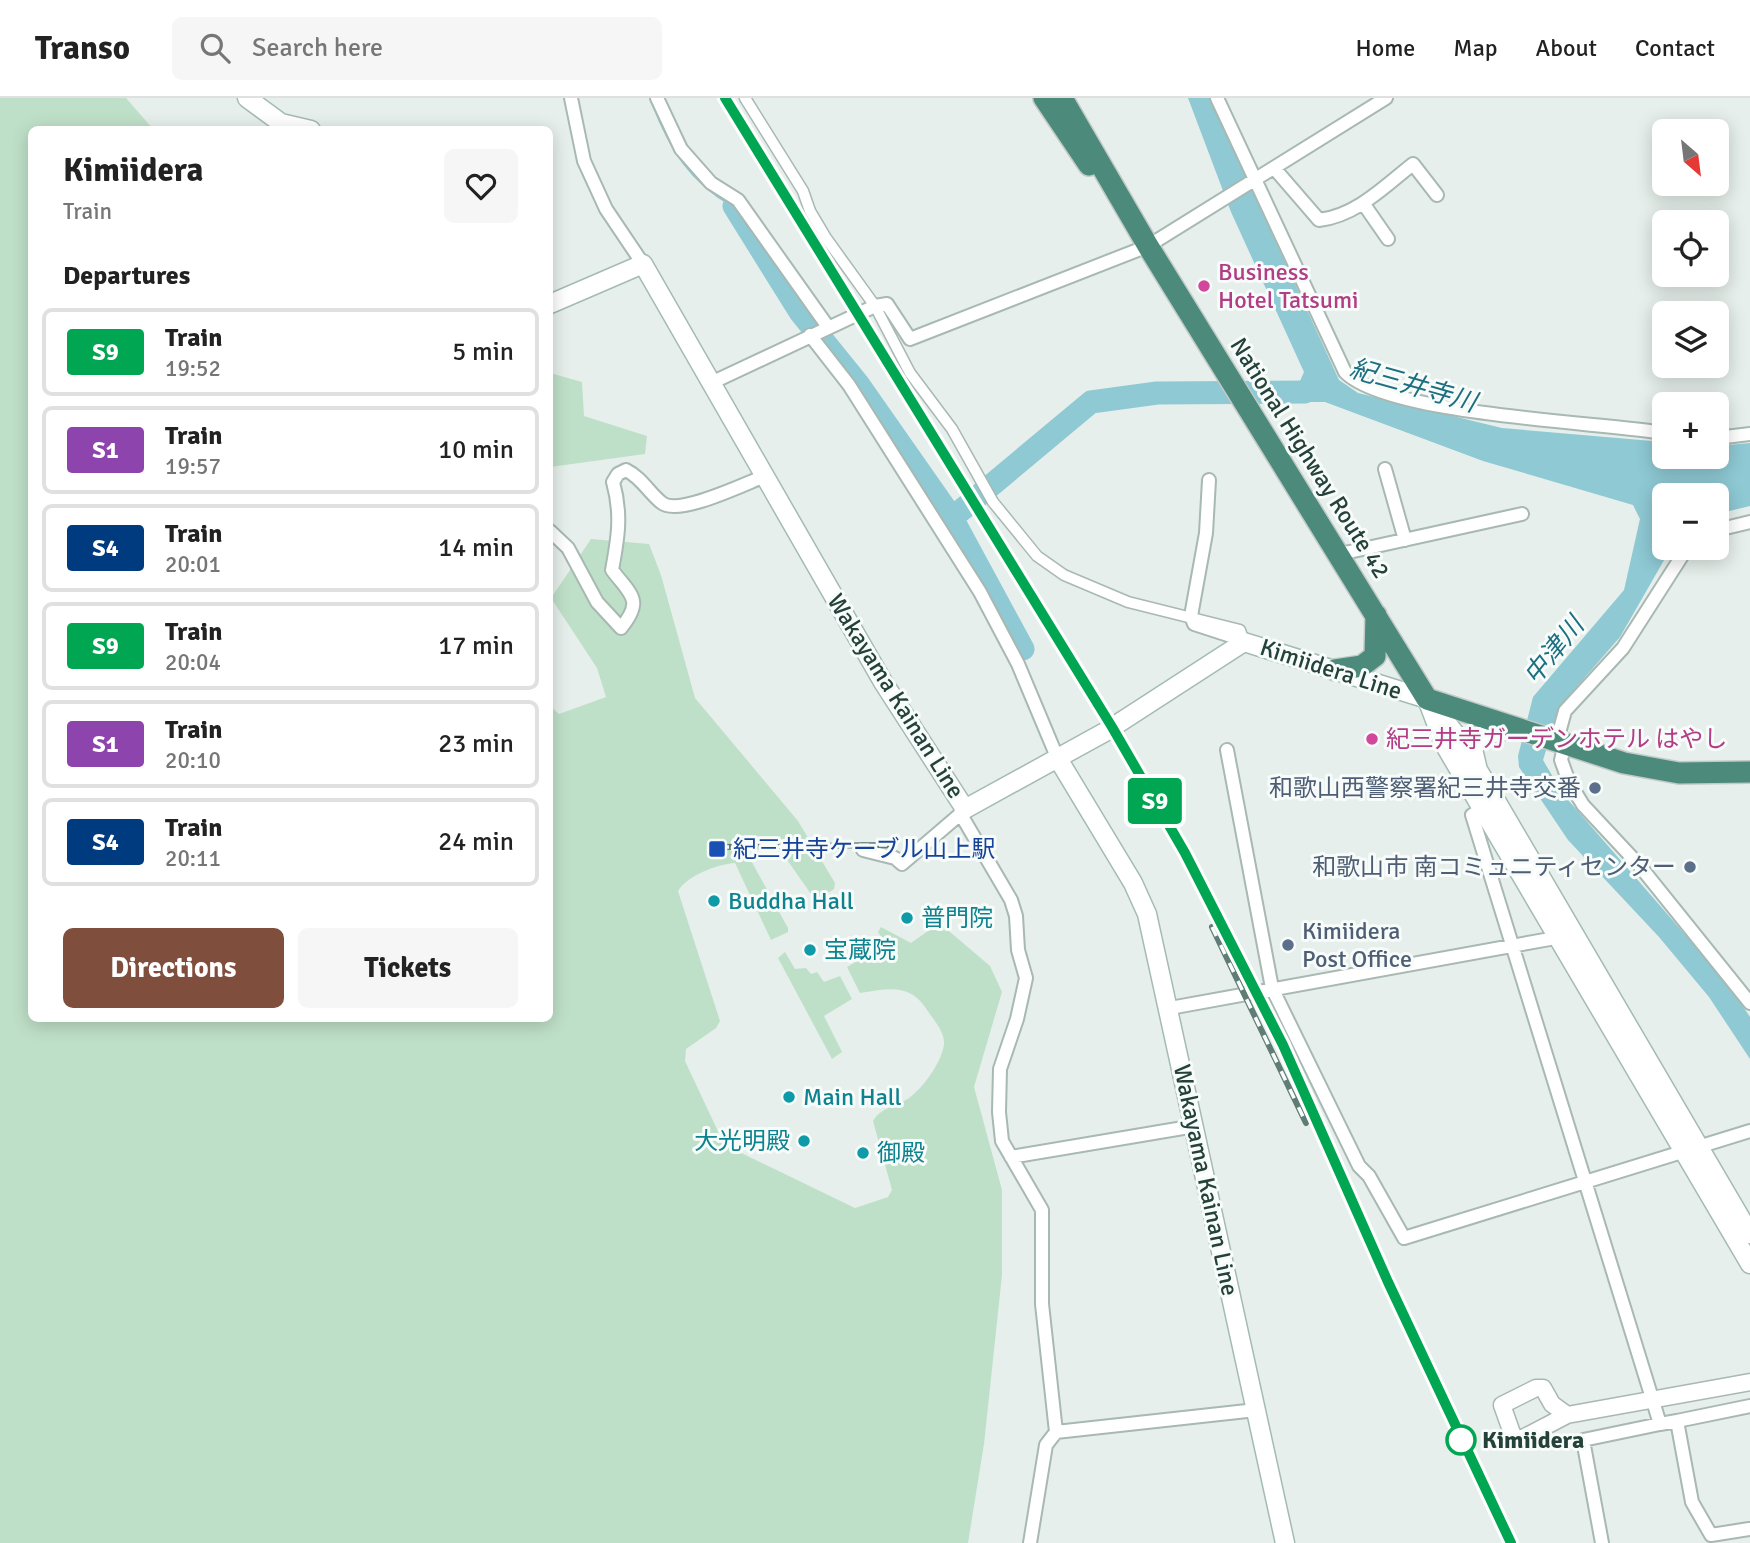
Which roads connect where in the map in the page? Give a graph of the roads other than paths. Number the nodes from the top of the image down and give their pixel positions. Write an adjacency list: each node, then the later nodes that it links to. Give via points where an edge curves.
1 (247, 98): 9 (main road, via 281,123)
2 (571, 98): 16 (street, via 584,162 606,209)
3 (657, 98): 19 (street, via 681,149 711,183 738,200)
4 (745, 98): 18 (street, via 821,229)
5 (1044, 98): 15 (highway, National Highway Route 42)
6 (1062, 98): 15 (highway, National Highway Route 42)
7 (1217, 98): 11 (street)
8 (1385, 98): 10 (street)
9 (293, 126)
10 (1274, 168): 11 (street); 13 (street, via 1319,219 1332,218)
11 (1253, 181): 15 (street); 22 (street, via 1345,372 1354,381 1471,411)
12 (1437, 195): 13 (street, via 1413,164)
13 (1363, 203): 14 (street)
14 (1388, 239)
15 (1147, 246): 18 (street, via 910,339 887,304); 33 (highway, National Highway Route 42)
16 (643, 264): 17 (main road); 21 (main road, Wakayama Kainan Line)
17 (553, 303)
18 (875, 306): 19 (street); 36 (street, via 898,354 951,429 993,502 1037,555 1064,575 1128,602)
19 (828, 327): 20 (street)
20 (810, 335): 21 (street); 43 (street, via 849,385 980,592 1018,664)
21 (711, 383): 26 (main road, Wakayama Kainan Line)
22 (1652, 431)
23 (1750, 435): 24 (street)
24 (1729, 437)
25 (1385, 469): 32 (street)
26 (765, 476): 31 (street, via 681,508 664,505 636,475 626,470 618,474 613,482 621,526 612,570 635,601 635,612 621,628 597,602 568,548); 47 (main road, Wakayama Kainan Line)
27 (1209, 480): 36 (street, via 1206,533)
28 (1522, 514): 32 (street)
29 (1750, 522): 30 (street)
30 (1729, 527)
31 (553, 534)
32 (1405, 540): 33 (street)
33 (1340, 554): 35 (highway, National Highway Route 42)
34 (1679, 560): 41 (street, via 1623,648 1564,710)
35 (1376, 613): 38 (highway, via 1375,656 1362,666); 39 (highway, National Highway Route 42)
36 (1191, 616): 37 (street, via 1194,624 1234,637)
37 (1241, 644): 38 (main road, Kimiidera Line); 43 (main road, Kimiidera Line, via 1105,732)
38 (1335, 670): 39 (main road, Kimiidera Line)
39 (1427, 699): 40 (highway); 45 (main road); 46 (main road, via 1444,744)
40 (1518, 727): 41 (highway); 45 (main road, via 1490,733 1476,744 1473,753)
41 (1558, 740): 44 (highway, via 1663,771); 52 (street, via 1569,782 1583,805 1639,865)
42 (1227, 750): 51 (street)
43 (1057, 757): 47 (main road, Wakayama Kainan Line); 53 (main road, Wakayama Kainan Line, via 1147,914)
44 (1750, 772)
45 (1481, 775): 49 (main road)
46 (1483, 808): 49 (main road); 50 (street, via 1472,815)
47 (963, 811): 48 (street, via 902,864); 57 (street, via 1011,900 1026,978 998,1091 1002,1142)
48 (863, 850)
49 (1564, 930): 50 (street, via 1550,939); 56 (main road)
50 (1512, 945): 51 (street); 58 (street)
51 (1272, 988): 53 (street); 58 (street, via 1359,1166 1404,1238)
52 (1750, 1003)
53 (1170, 1009): 54 (main road, Wakayama Kainan Line)
54 (1195, 1126): 57 (street); 64 (main road, Wakayama Kainan Line)
55 (1750, 1130): 56 (street)
56 (1692, 1148): 58 (street); 59 (main road); 60 (main road)
57 (1011, 1157): 68 (street, via 1042,1210 1042,1304)
58 (1585, 1181): 62 (street)
59 (1750, 1234)
60 (1750, 1264)
61 (1750, 1382): 62 (street)
62 (1655, 1400): 65 (street); 67 (street)
63 (1750, 1406): 66 (street)
64 (1256, 1410): 68 (street); 71 (main road, Wakayama Kainan Line)
65 (1567, 1415)
66 (1677, 1421): 67 (street); 69 (street, via 1692,1502 1711,1535)
67 (1660, 1424): 72 (street, via 1583,1440)
68 (1056, 1432): 70 (street, via 1046,1445)
69 (1749, 1529)
70 (1030, 1543)
71 (1285, 1543)
72 (1602, 1543)

